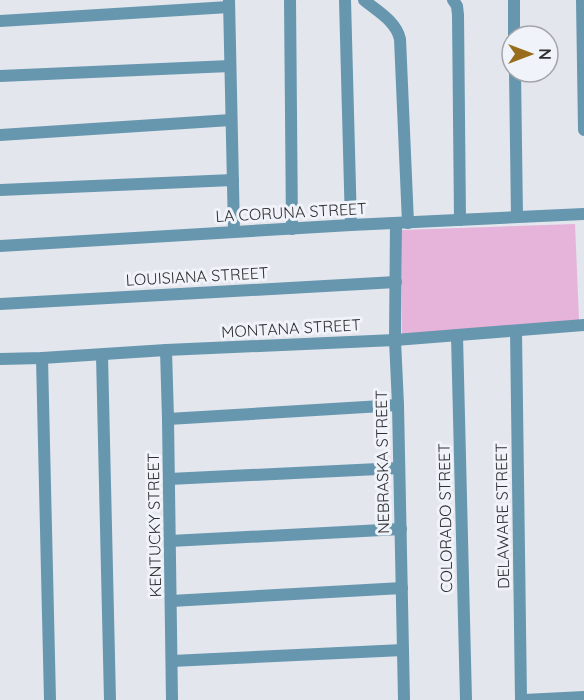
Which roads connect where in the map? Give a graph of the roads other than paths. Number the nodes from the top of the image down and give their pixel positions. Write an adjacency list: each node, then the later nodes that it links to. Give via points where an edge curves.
1 (290, 0): 23 (street)
2 (345, 0): 22 (street)
3 (364, 0): 21 (street, NEBRASKA STREET, via 396,28 400,39)
4 (453, 0): 20 (street, via 458,15)
5 (514, 0): 9 (street)
6 (582, 0): 14 (street)
7 (229, 4): 8 (street); 10 (street)
8 (0, 21)
9 (514, 24)
10 (230, 66): 11 (street); 13 (street)
11 (0, 76)
12 (515, 84): 19 (street)
13 (231, 120): 15 (street); 16 (street)
14 (584, 130)
15 (0, 135)
16 (232, 180): 17 (street); 24 (street)
17 (0, 190)
18 (584, 214): 19 (street, LA CORUNA STREET)
19 (517, 217): 20 (street, LA CORUNA STREET)
20 (460, 220): 21 (street, LA CORUNA STREET)
21 (402, 223): 22 (street, LA CORUNA STREET); 26 (street, NEBRASKA STREET)
22 (351, 225): 23 (street, LA CORUNA STREET)
23 (292, 229): 24 (street, LA CORUNA STREET)
24 (234, 231): 25 (street, LA CORUNA STREET)
25 (0, 246)
26 (396, 282): 27 (street, LOUISIANA STREET); 31 (street, NEBRASKA STREET)
27 (0, 304)
28 (584, 325): 29 (street, MONTANA STREET)
29 (516, 331): 30 (street, MONTANA STREET); 52 (street, DELAWARE STREET)
30 (457, 336): 31 (street, MONTANA STREET); 51 (street, COLORADO STREET)
31 (395, 340): 32 (street, MONTANA STREET); 36 (street, NEBRASKA STREET)
32 (166, 350): 33 (street, MONTANA STREET); 37 (street, KENTUCKY STREET)
33 (102, 354): 34 (street, MONTANA STREET); 48 (street)
34 (42, 358): 35 (street, MONTANA STREET); 47 (street)
35 (0, 359)
36 (398, 405): 37 (street); 38 (street, NEBRASKA STREET)
37 (168, 419): 39 (street, KENTUCKY STREET)
38 (399, 468): 39 (street); 40 (street, NEBRASKA STREET)
39 (169, 479): 41 (street, KENTUCKY STREET)
40 (401, 529): 41 (street); 42 (street, NEBRASKA STREET)
41 (170, 541): 43 (street, KENTUCKY STREET)
42 (402, 588): 43 (street); 44 (street, NEBRASKA STREET)
43 (171, 601): 45 (street, KENTUCKY STREET)
44 (403, 650): 45 (street); 50 (street, NEBRASKA STREET)
45 (172, 661): 49 (street, KENTUCKY STREET)
46 (584, 698): 52 (street)
47 (50, 700)
48 (110, 700)
49 (172, 700)
50 (404, 700)
51 (466, 700)
52 (523, 700)

